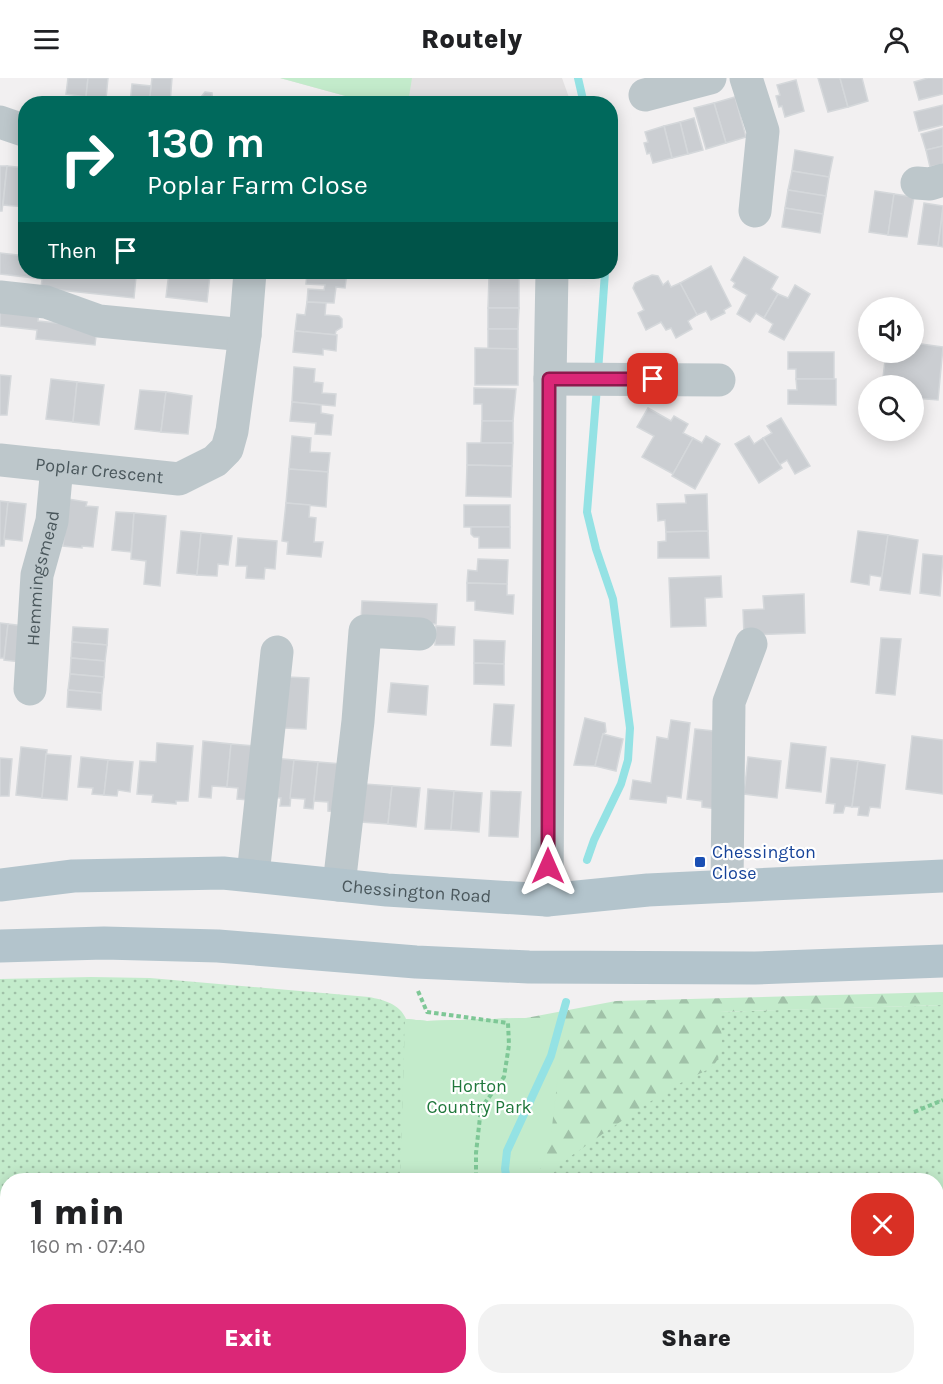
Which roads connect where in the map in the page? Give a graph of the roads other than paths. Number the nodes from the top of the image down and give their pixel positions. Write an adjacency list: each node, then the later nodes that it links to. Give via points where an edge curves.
1 (710, 78): 3 (street)
2 (746, 78): 6 (street, via 763,131)
3 (645, 95)
4 (0, 122): 5 (street)
5 (18, 128)
6 (755, 211)
7 (249, 279): 10 (street, Poplar Crescent)
8 (552, 279): 11 (street)
9 (0, 297): 10 (street, via 46,302 99,321)
10 (245, 335): 14 (street, Poplar Crescent, via 232,431 226,449 214,461 179,479)
11 (549, 379): 12 (street); 24 (street)
12 (720, 380)
13 (0, 460): 14 (street, Poplar Crescent)
14 (57, 466): 18 (street, Hemmingsmead, via 52,521 37,575)
15 (420, 634): 22 (street, via 364,632)
16 (751, 644): 23 (street, via 729,702)
17 (277, 652): 19 (street)
18 (30, 689)
19 (253, 875): 21 (main road, Chessington Road, via 73,876); 22 (main road, Chessington Road)
20 (943, 876): 23 (main road, Chessington Road)
21 (0, 885)
22 (339, 885): 24 (main road, Chessington Road)
23 (727, 886): 24 (main road, Chessington Road)
24 (547, 900)
25 (0, 946): 26 (main road, via 104,942 206,946 529,967 755,968)
26 (943, 961)

